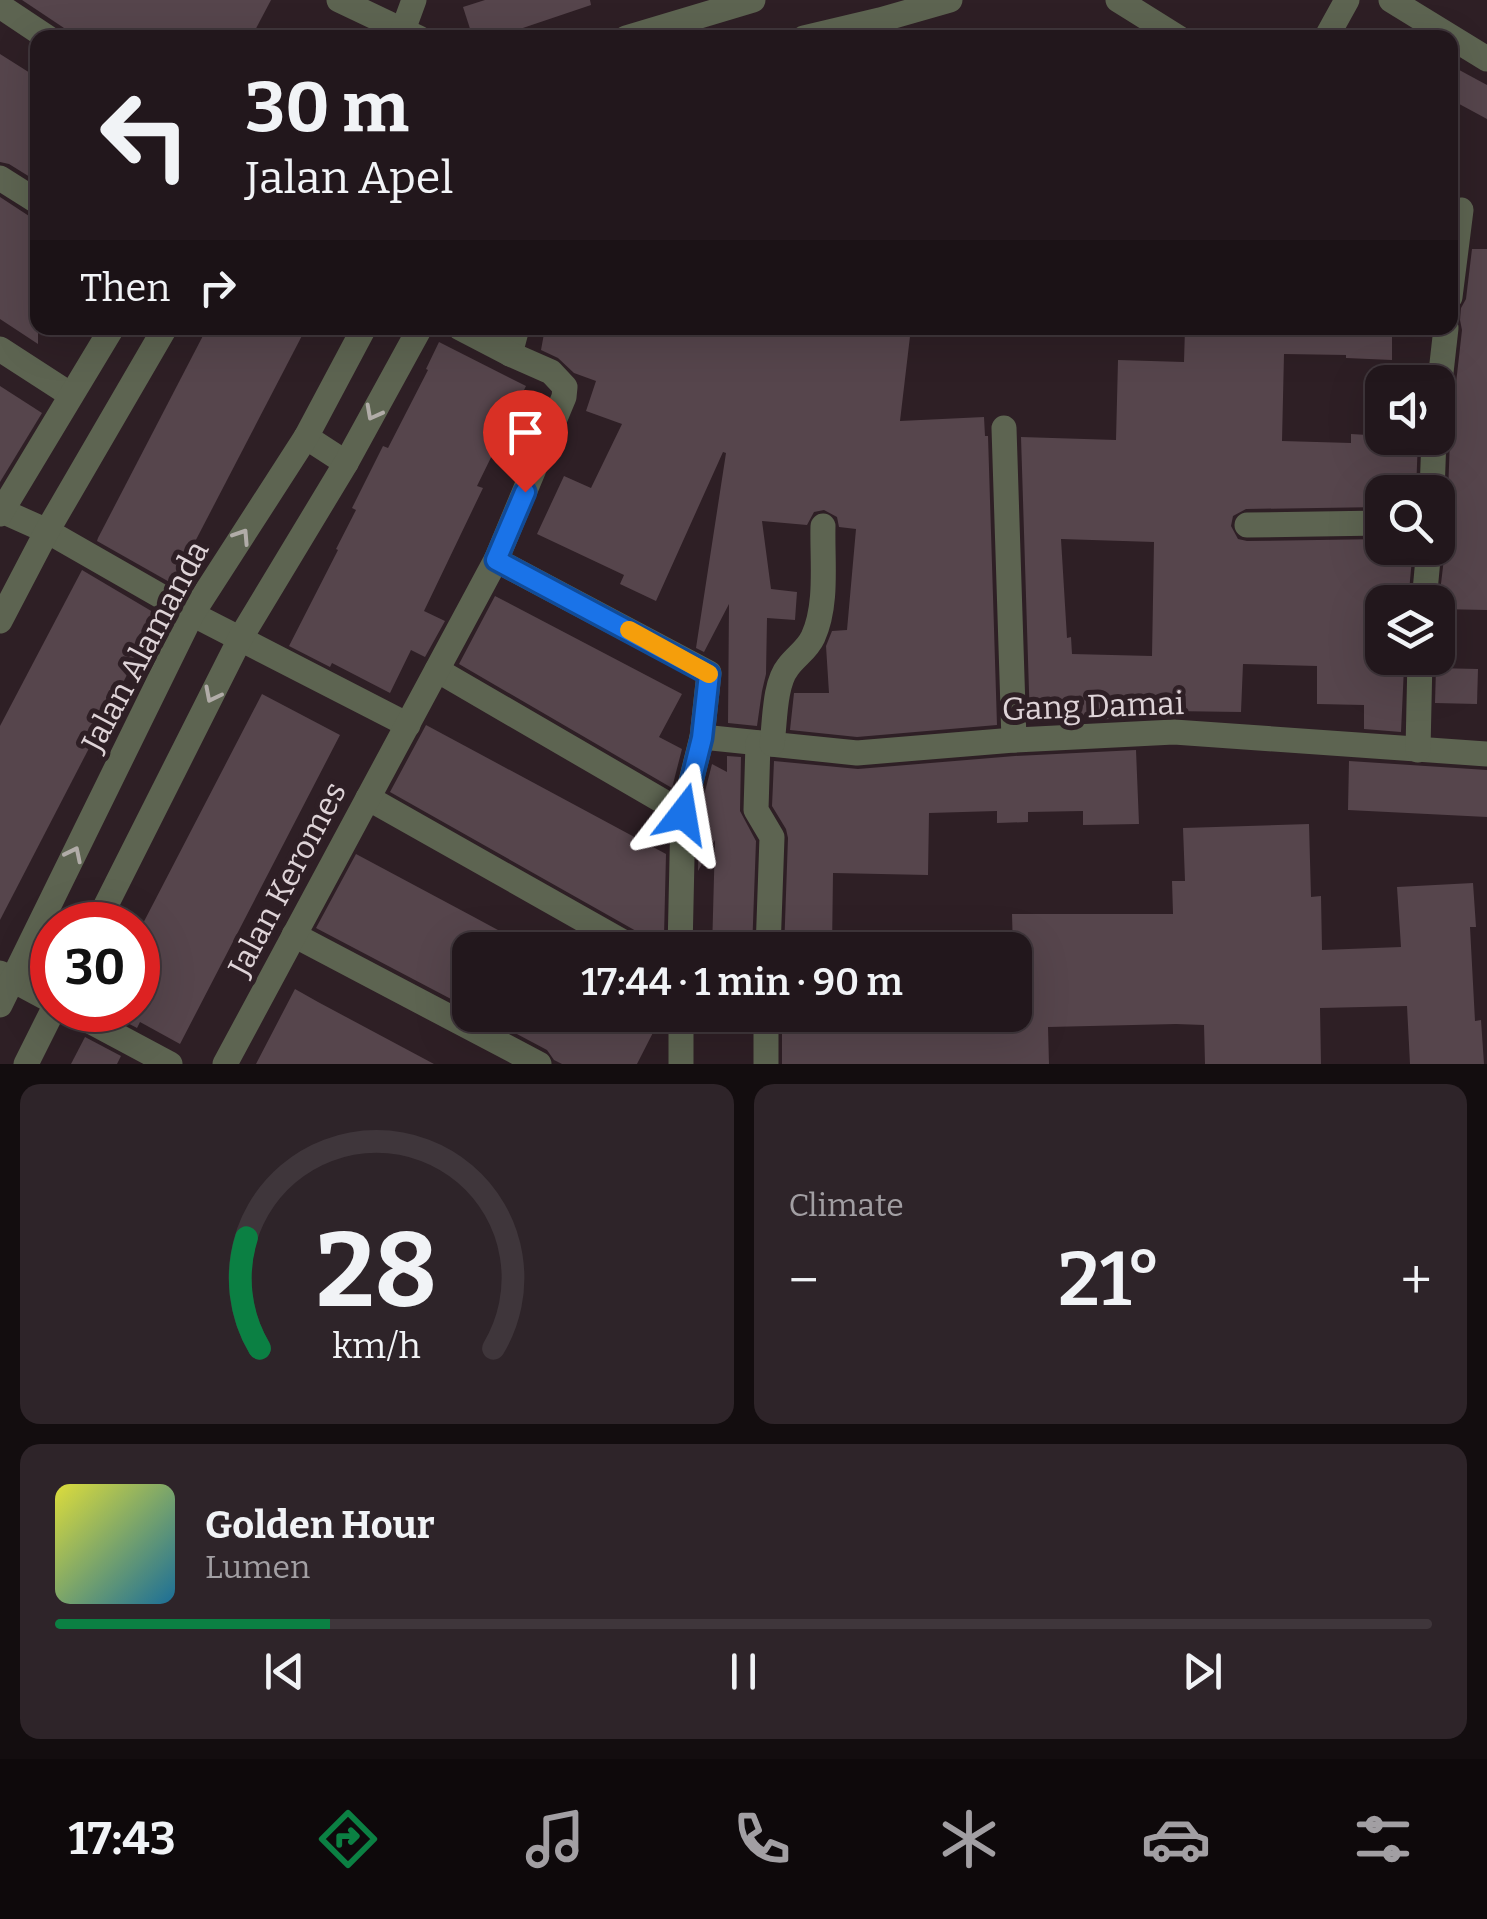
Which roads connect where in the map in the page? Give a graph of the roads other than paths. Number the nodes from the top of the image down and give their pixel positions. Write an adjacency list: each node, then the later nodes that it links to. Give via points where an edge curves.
1 (339, 0): 11 (street)
2 (414, 0): 12 (street)
3 (753, 0): 13 (street)
4 (950, 0): 9 (street)
5 (1118, 0): 14 (street)
6 (1347, 0): 15 (street)
7 (1391, 0): 16 (street)
8 (0, 6): 10 (street)
9 (879, 29)
10 (36, 30)
11 (403, 30)
12 (411, 30)
13 (653, 30)
14 (1166, 30)
15 (1330, 30)
16 (1440, 30)
17 (1458, 41): 18 (street)
18 (1487, 59)
19 (0, 178): 20 (street)
20 (30, 197)
21 (1458, 208): 22 (street)
22 (1487, 219)
23 (108, 335): 33 (street)
24 (161, 335): 41 (street)
25 (360, 335): 35 (street, Jalan Alamanda)
26 (416, 335): 36 (street, one-way to 36)
27 (473, 335): 31 (street)
28 (515, 335): 31 (street)
29 (1445, 335): 32 (street)
30 (0, 349): 33 (street)
31 (510, 354): 42 (street, Jalan Keromes, via 552,372 565,388)
32 (1442, 365)
33 (71, 395): 37 (street)
34 (1004, 428): 50 (street)
35 (306, 437): 36 (street); 43 (street, Jalan Alamanda, one-way to 35)
36 (346, 463): 45 (street)
37 (1, 512): 41 (street)
38 (1365, 523): 39 (street)
39 (1247, 525)
40 (822, 526): 51 (street, via 814,636 780,682)
41 (47, 531): 43 (street); 44 (street)
42 (496, 560): 46 (street, Jalan Keromes); 49 (street, via 709,674)
43 (192, 614): 45 (street); 61 (street, Jalan Alamanda, one-way to 43)
44 (0, 621)
45 (240, 637): 48 (street); 56 (street, one-way to 56)
46 (437, 670): 48 (street, Jalan Keromes); 55 (street)
47 (1420, 675): 52 (street)
48 (408, 725): 54 (street, Jalan Keromes)
49 (702, 738): 51 (street, Gang Damai); 55 (street)
50 (1014, 740): 51 (street, Gang Damai, via 857,753); 52 (street, Gang Damai, via 1174,732)
51 (765, 744): 59 (street, via 756,810 772,837)
52 (1418, 750): 53 (street, Gang Damai)
53 (1487, 754)
54 (368, 798): 57 (street); 60 (street, Jalan Keromes)
55 (683, 814): 58 (street)
56 (108, 902)
57 (605, 932)
58 (680, 932)
59 (769, 932)
60 (294, 935): 70 (street, Jalan Keromes); 71 (street)
61 (6, 976): 62 (street); 63 (street, Jalan Alamanda)
62 (30, 989)
63 (0, 1004)
64 (42, 1032): 68 (street)
65 (110, 1032): 69 (street)
66 (680, 1032): 72 (street)
67 (766, 1032): 73 (street)
68 (26, 1064)
69 (170, 1064)
70 (225, 1064)
71 (539, 1064)
72 (681, 1064)
73 (766, 1064)

